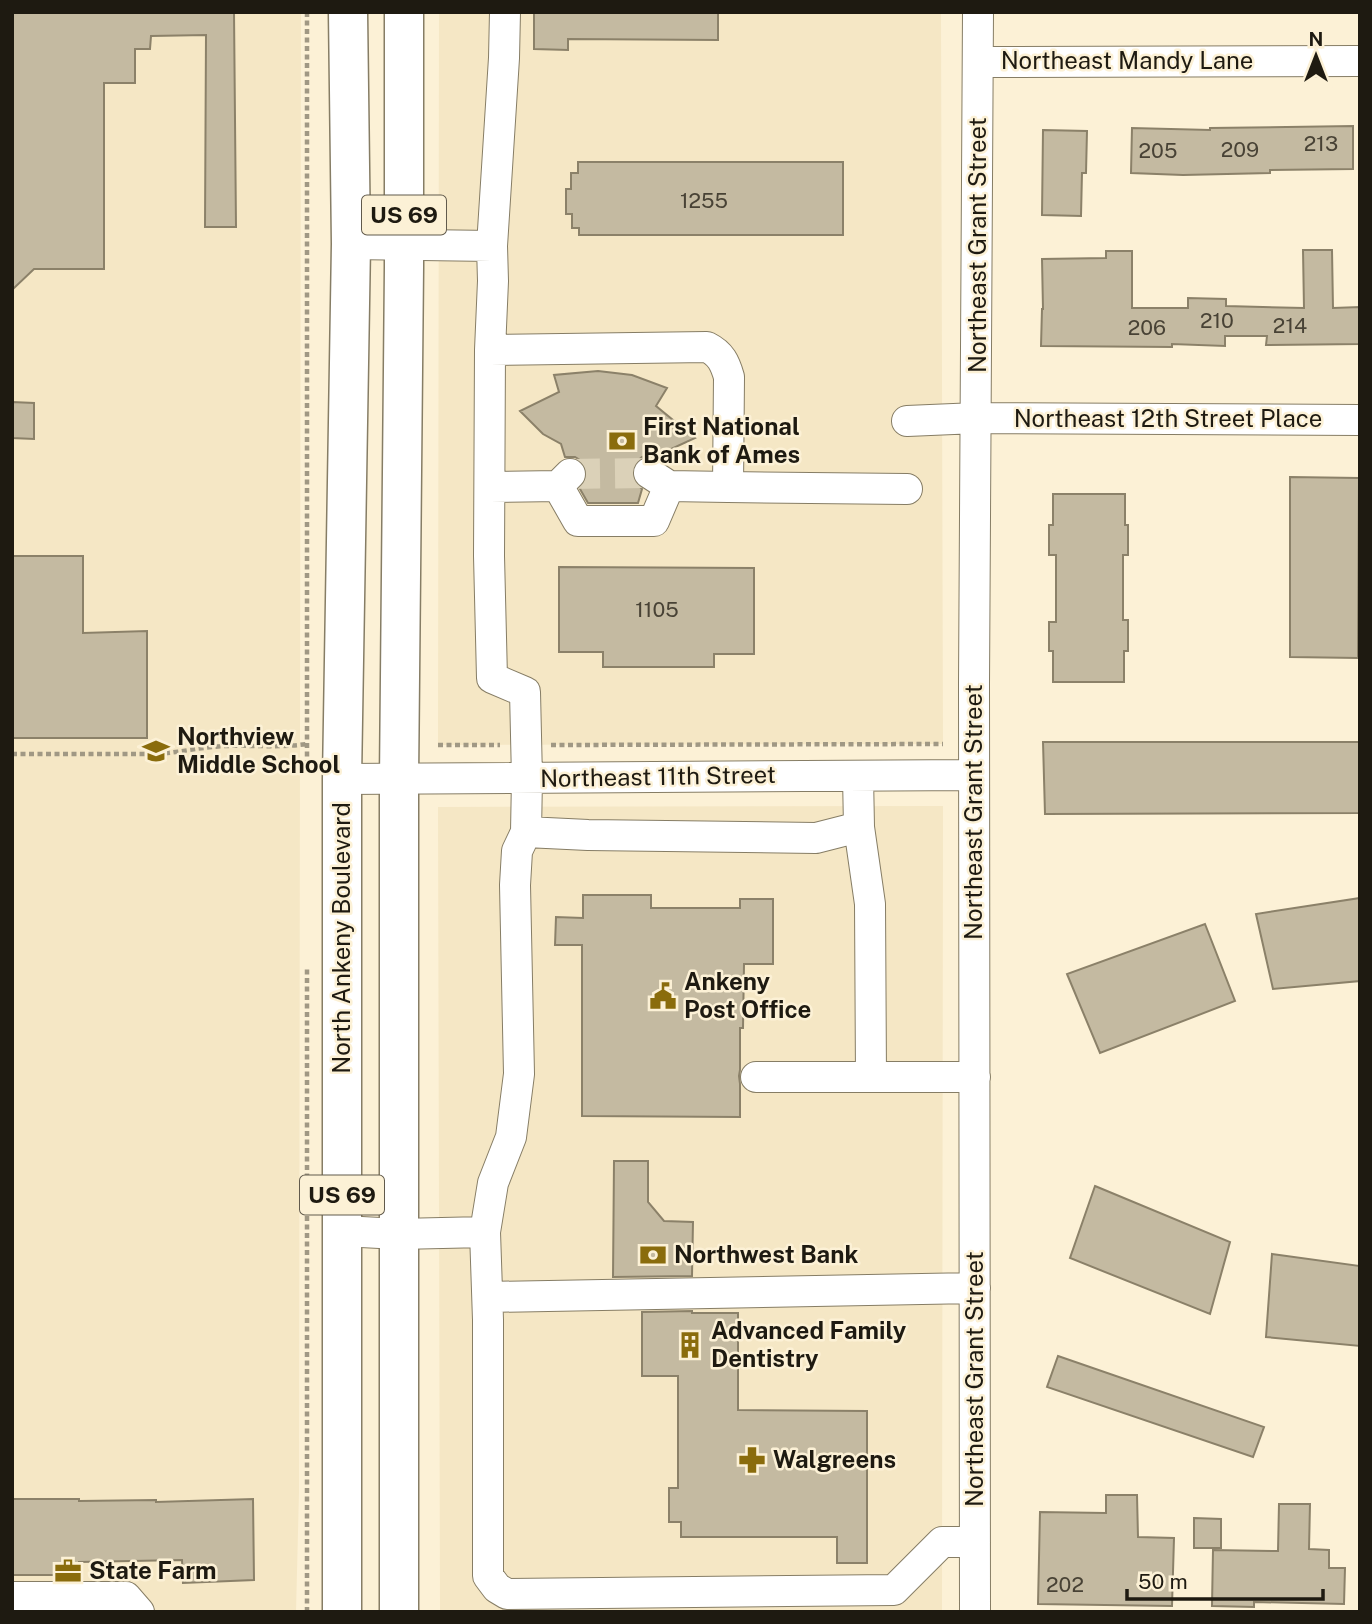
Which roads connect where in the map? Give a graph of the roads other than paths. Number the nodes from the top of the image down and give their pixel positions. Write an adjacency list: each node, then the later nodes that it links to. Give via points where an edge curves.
1 (348, 12): 7 (main road, North Ankeny Boulevard / US 69)
2 (404, 12): 8 (main road, US 69)
3 (505, 12): 9 (street)
4 (978, 12): 6 (street, Northeast Grant Street)
5 (1360, 61): 6 (street, Northeast Mandy Lane)
6 (978, 62): 11 (street, Northeast Grant Street)
7 (351, 244): 8 (street); 20 (main road, North Ankeny Boulevard / US 69)
8 (404, 245): 9 (street); 21 (main road, US 69)
9 (492, 246): 10 (street)
10 (490, 350): 14 (street); 15 (street, via 708,347 725,362 729,377)
11 (977, 418): 12 (street, Northeast 12th Street Place); 13 (street, Northeast 12th Street Place); 17 (street, Northeast Grant Street)
12 (1360, 420)
13 (907, 421)
14 (490, 487): 15 (street, via 564,480 578,521 654,521 659,479); 19 (street, via 492,678 525,692)
15 (728, 487): 16 (street)
16 (907, 489)
17 (974, 775): 18 (street, Northeast 11th Street); 26 (street, Northeast Grant Street)
18 (858, 776): 19 (street, Northeast 11th Street); 22 (street)
19 (527, 778): 21 (street, Northeast 11th Street); 23 (street)
20 (325, 779): 21 (street, Northeast 11th Street); 27 (main road, North Ankeny Boulevard / US 69)
21 (399, 780): 29 (main road, US 69)
22 (859, 827): 23 (street, via 816,838); 25 (street, via 870,904)
23 (526, 831): 28 (street, via 517,851 515,885 519,1074 511,1137 493,1183)
24 (756, 1077): 25 (street)
25 (871, 1077): 26 (street)
26 (975, 1077): 30 (street, Northeast Grant Street)
27 (342, 1231): 29 (street); 36 (main road, North Ankeny Boulevard / US 69)
28 (485, 1232): 29 (street); 31 (street)
29 (398, 1234): 37 (main road, US 69)
30 (975, 1288): 31 (street); 32 (street, Northeast Grant Street)
31 (488, 1297): 34 (street, via 488,1576 507,1594)
32 (975, 1542): 34 (street, via 942,1542 894,1590); 38 (street, Northeast Grant Street)
33 (12, 1597): 35 (street, via 126,1597)
34 (628, 1603)
35 (139, 1612)
36 (342, 1612)
37 (398, 1612)
38 (975, 1612)

